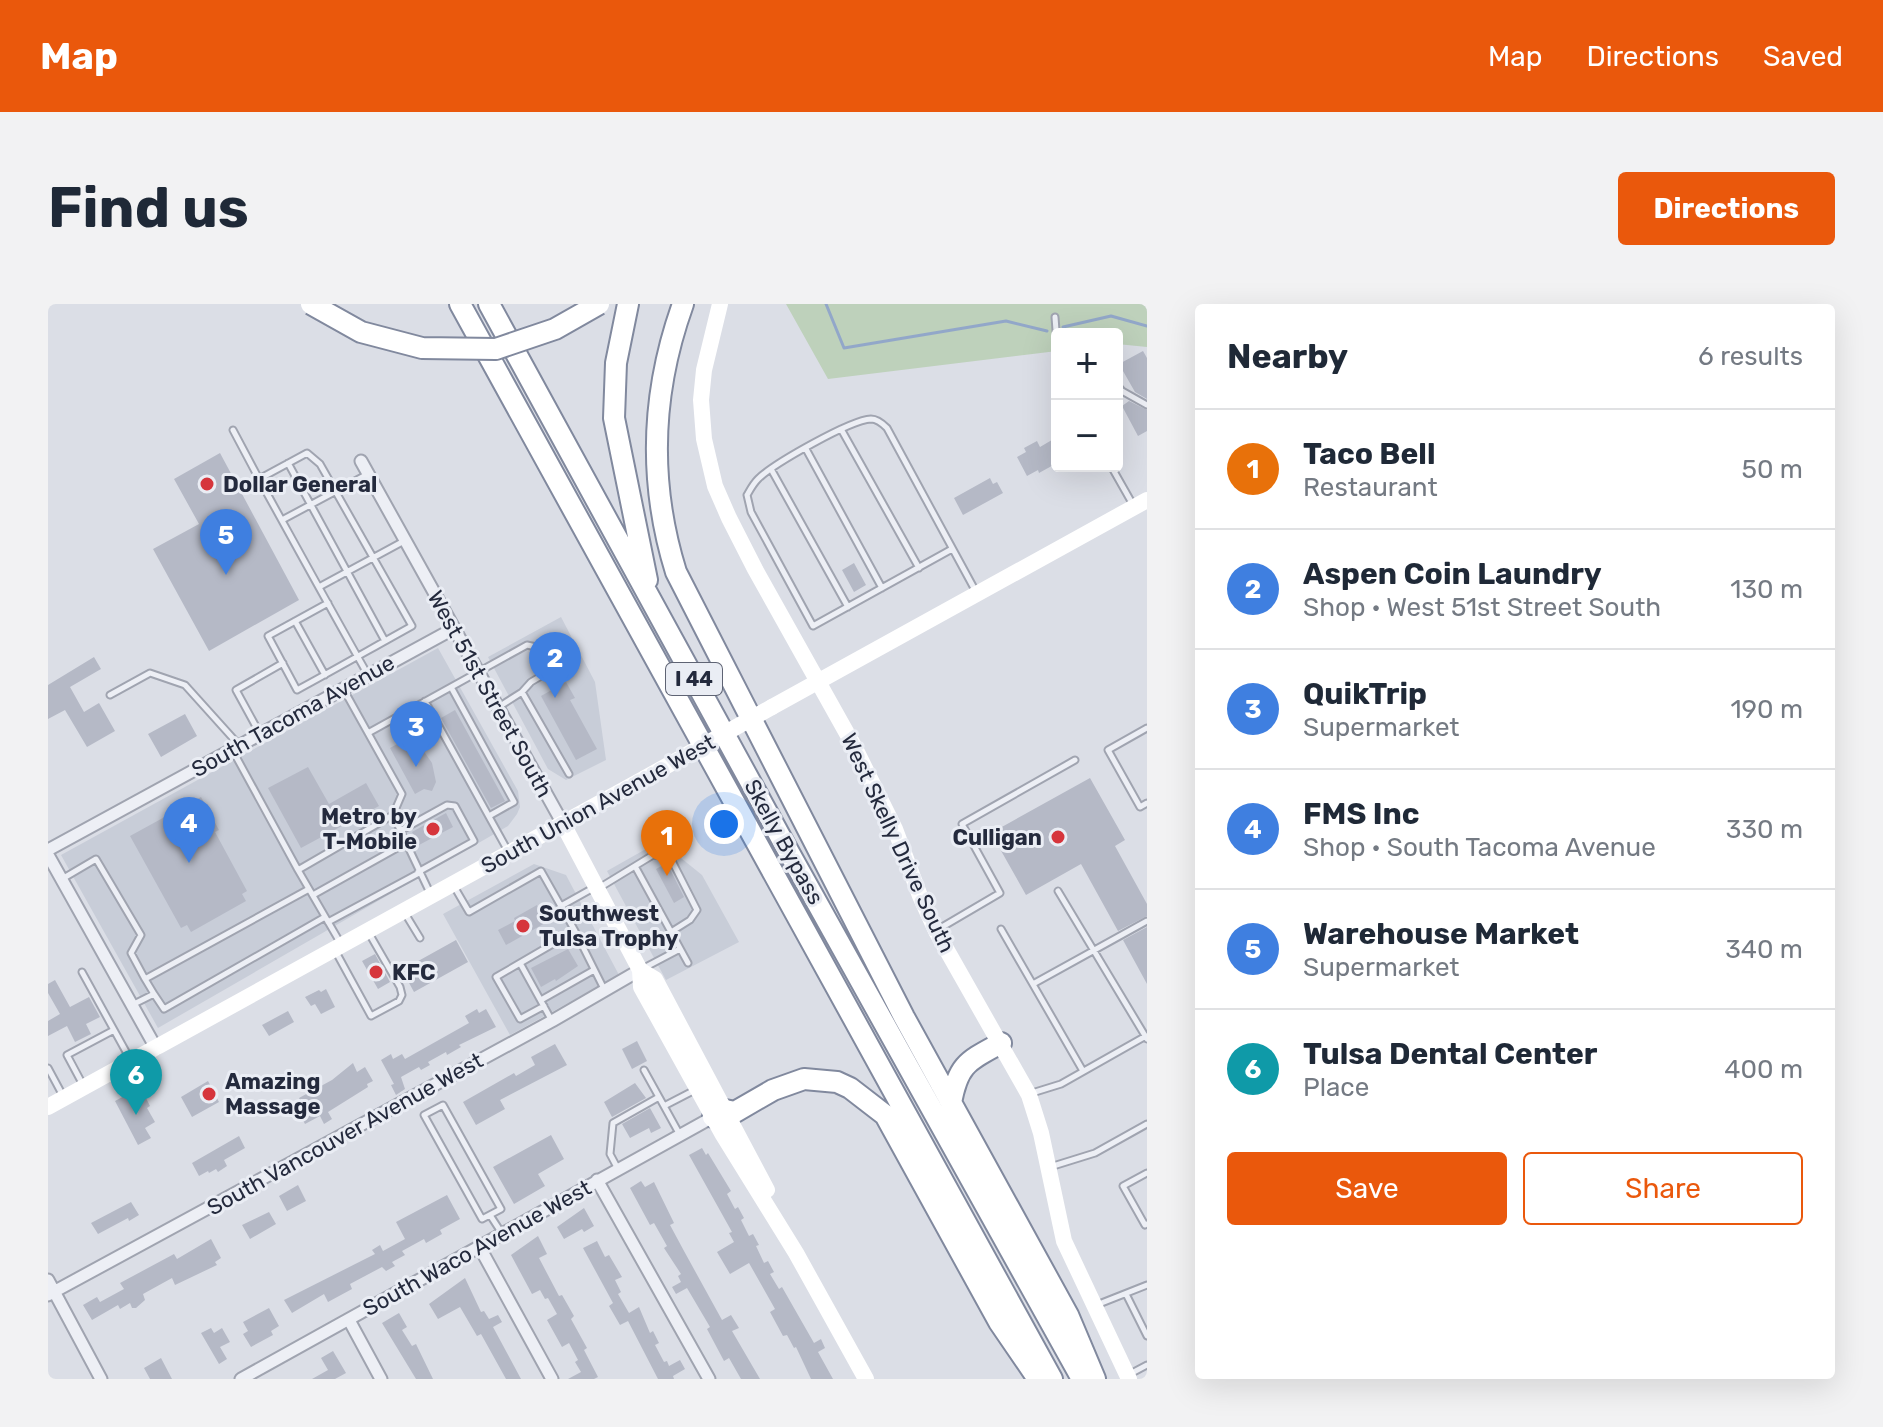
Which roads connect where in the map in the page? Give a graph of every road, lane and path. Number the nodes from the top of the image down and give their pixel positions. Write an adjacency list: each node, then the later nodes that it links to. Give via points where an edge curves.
1 (311, 304): 4 (highway, bridge, via 361,332 422,348 496,349 555,329)
2 (460, 304): 142 (highway, Skelly Bypass / I 44)
3 (489, 304): 33 (highway, Skelly Bypass / I 44)
4 (599, 304)
5 (628, 304): 33 (highway, via 616,363 614,418)
6 (683, 304): 113 (highway, via 659,411 655,460 676,572)
7 (720, 304): 44 (street, West Skelly Drive South, via 701,400 712,473 729,518)
8 (1055, 317): 9 (lane)
9 (1056, 328)
10 (1123, 392): 11 (lane)
11 (1147, 405)
12 (841, 429): 14 (lane); 26 (lane, via 871,419 887,428); 28 (lane)
13 (233, 430): 20 (lane)
14 (806, 449): 17 (lane); 31 (lane)
15 (361, 461): 19 (street, West 51st Street South)
16 (288, 463): 20 (lane); 21 (lane, via 307,453 320,464); 23 (lane)
17 (771, 469): 35 (lane); 35 (lane, via 747,495 751,512 813,626)
18 (1116, 472): 22 (lane)
19 (368, 474): 21 (lane); 25 (street, West 51st Street South)
20 (259, 479): 24 (lane)
21 (335, 492): 23 (lane); 27 (lane)
22 (1141, 504): 32 (street, South Union Avenue West)
23 (310, 505): 24 (lane); 29 (lane)
24 (282, 520): 30 (lane)
25 (404, 541): 27 (lane); 37 (street, West 51st Street South)
26 (952, 549): 28 (lane); 32 (lane)
27 (374, 557): 29 (lane); 38 (lane, via 412,626)
28 (919, 568): 31 (lane)
29 (347, 572): 30 (lane); 38 (lane)
30 (319, 587): 34 (lane)
31 (882, 588): 35 (lane)
32 (977, 594): 44 (street, South Union Avenue West)
33 (651, 600): 143 (highway, Skelly Bypass / I 44)
34 (328, 603): 36 (lane); 39 (lane)
35 (848, 607)
36 (295, 621): 40 (lane, via 268,636); 42 (lane)
37 (453, 629): 41 (street, West 51st Street South); 43 (street, South Tacoma Avenue)
38 (385, 641): 39 (lane)
39 (357, 657): 42 (lane); 43 (lane)
40 (283, 663): 42 (lane, via 297,690); 53 (lane, via 236,690)
41 (478, 673): 45 (lane); 47 (lane, via 527,645 541,648 553,669); 50 (street, West 51st Street South)
42 (325, 675)
43 (368, 675): 46 (street, South Tacoma Avenue)
44 (817, 683): 60 (street, South Union Avenue West, bridge); 82 (street, West Skelly Drive South, via 895,829)
45 (451, 687): 49 (lane); 59 (lane, via 514,802)
46 (343, 689): 52 (lane); 53 (street, South Tacoma Avenue)
47 (522, 692): 50 (lane); 56 (lane)
48 (110, 695): 54 (lane, via 150,673 185,685)
49 (425, 701): 52 (lane); 59 (lane)
50 (497, 708): 60 (street, West 51st Street South)
51 (1147, 728): 57 (lane, via 1108,750 1140,807)
52 (368, 733): 58 (lane, via 402,794)
53 (260, 734): 54 (street, South Tacoma Avenue)
54 (236, 747): 63 (street, South Tacoma Avenue); 66 (lane)
55 (1075, 760): 82 (lane, via 962,824 1000,893)
56 (569, 774)
57 (1147, 803)
58 (393, 815): 61 (lane); 66 (lane)
59 (489, 816): 64 (lane)
60 (563, 824): 64 (street, South Union Avenue West); 70 (street, West 51st Street South)
61 (400, 831): 62 (lane); 67 (lane, via 447,805 455,806 474,841)
62 (406, 843): 67 (lane); 73 (lane)
63 (48, 852): 68 (street)
64 (509, 853): 69 (street, South Union Avenue West)
65 (636, 868): 70 (lane); 83 (lane); 83 (lane, via 653,855 671,859 696,904 694,915)
66 (298, 870): 71 (lane)
67 (418, 873): 74 (lane); 77 (lane)
68 (61, 879): 93 (lane, via 96,859 141,935 131,953); 98 (street)
69 (453, 884): 74 (street, South Union Avenue West); 75 (lane, via 469,912 541,871)
70 (596, 888): 75 (lane); 91 (street, West 51st Street South)
71 (309, 889): 73 (lane); 93 (lane)
72 (1058, 891): 87 (lane)
73 (313, 895): 77 (lane)
74 (431, 895): 76 (street, South Union Avenue West)
75 (561, 906): 81 (lane)
76 (404, 910): 80 (street, South Union Avenue West); 84 (lane)
77 (327, 919): 85 (lane); 96 (lane, via 164,1009)
78 (1147, 921): 87 (lane)
79 (1001, 929): 94 (lane)
80 (367, 931): 85 (street, South Union Avenue West); 85 (lane, via 402,995 399,1001 371,1016)
81 (575, 931): 88 (lane); 90 (lane)
82 (936, 931): 102 (street, West Skelly Drive South)
83 (671, 932): 86 (lane)
84 (420, 938)
85 (338, 947): 103 (street, South Union Avenue West)
86 (680, 949): 89 (lane); 91 (lane)
87 (1094, 951): 94 (lane); 101 (lane)
88 (520, 963): 97 (lane); 97 (lane, via 496,977 520,1019)
89 (688, 963)
90 (594, 970): 95 (lane); 97 (lane)
91 (640, 970): 95 (street, South Vancouver Avenue West); 109 (street, West 51st Street South, via 641,987); 116 (street, West 51st Street South, via 655,979)
92 (82, 972): 100 (lane)
93 (145, 979): 96 (lane)
94 (1033, 984): 107 (lane)
95 (606, 991): 99 (street, South Vancouver Avenue West)
96 (154, 994): 98 (lane)
97 (542, 1003): 99 (lane)
98 (132, 1005): 103 (street)
99 (552, 1021): 128 (street, South Vancouver Avenue West)
100 (114, 1030): 104 (lane); 108 (lane, via 67,1055)
101 (1146, 1038): 107 (lane)
102 (1001, 1043): 110 (street, West Skelly Drive South); 113 (highway, via 961,1069)
103 (156, 1048): 104 (street, South Union Avenue West)
104 (131, 1061): 108 (street, South Union Avenue West)
105 (48, 1068): 112 (lane)
106 (644, 1070): 111 (lane)
107 (1083, 1071): 110 (lane)
108 (85, 1087): 112 (street, South Union Avenue West)
109 (697, 1089): 114 (lane); 116 (street, West 51st Street South)
110 (1029, 1095): 119 (street, West Skelly Drive South)
111 (659, 1097): 114 (lane); 120 (lane, via 613,1123 610,1154)
112 (64, 1098): 115 (street, South Union Avenue West)
113 (951, 1103): 144 (highway, via 1068,1315)
114 (664, 1106): 118 (lane)
115 (48, 1107)
116 (719, 1114): 118 (street, South Waco Avenue West); 140 (street, West 51st Street South); 141 (highway, via 735,1112 804,1079 837,1082 885,1115 999,1322)
117 (1147, 1124): 119 (lane, via 1095,1153)
118 (680, 1135): 120 (street, South Waco Avenue West)
119 (1049, 1167): 130 (street, West Skelly Drive South, via 1064,1241)
120 (618, 1169): 122 (street, South Waco Avenue West)
121 (1147, 1173): 124 (lane, via 1123,1186)
122 (597, 1180): 125 (street, South Waco Avenue West); 139 (street)
123 (490, 1215): 123 (lane, via 501,1209 443,1105 424,1115 482,1219); 125 (lane)
124 (1147, 1224)
125 (501, 1233): 126 (street, South Waco Avenue West)
126 (479, 1246): 131 (street, South Waco Avenue West); 138 (street)
127 (1147, 1285): 129 (lane)
128 (50, 1289): 135 (street)
129 (1126, 1294): 130 (lane); 132 (lane)
130 (1094, 1306): 134 (street, West Skelly Drive South)
131 (349, 1320): 136 (street, South Waco Avenue West); 137 (street)
132 (1147, 1336)
133 (1147, 1365): 134 (lane)
134 (1128, 1377)
135 (101, 1379)
136 (241, 1379)
137 (381, 1379)
138 (552, 1379)
139 (709, 1379)
140 (866, 1379)
141 (1038, 1379)
142 (1052, 1379)
143 (1082, 1379)
144 (1095, 1379)

